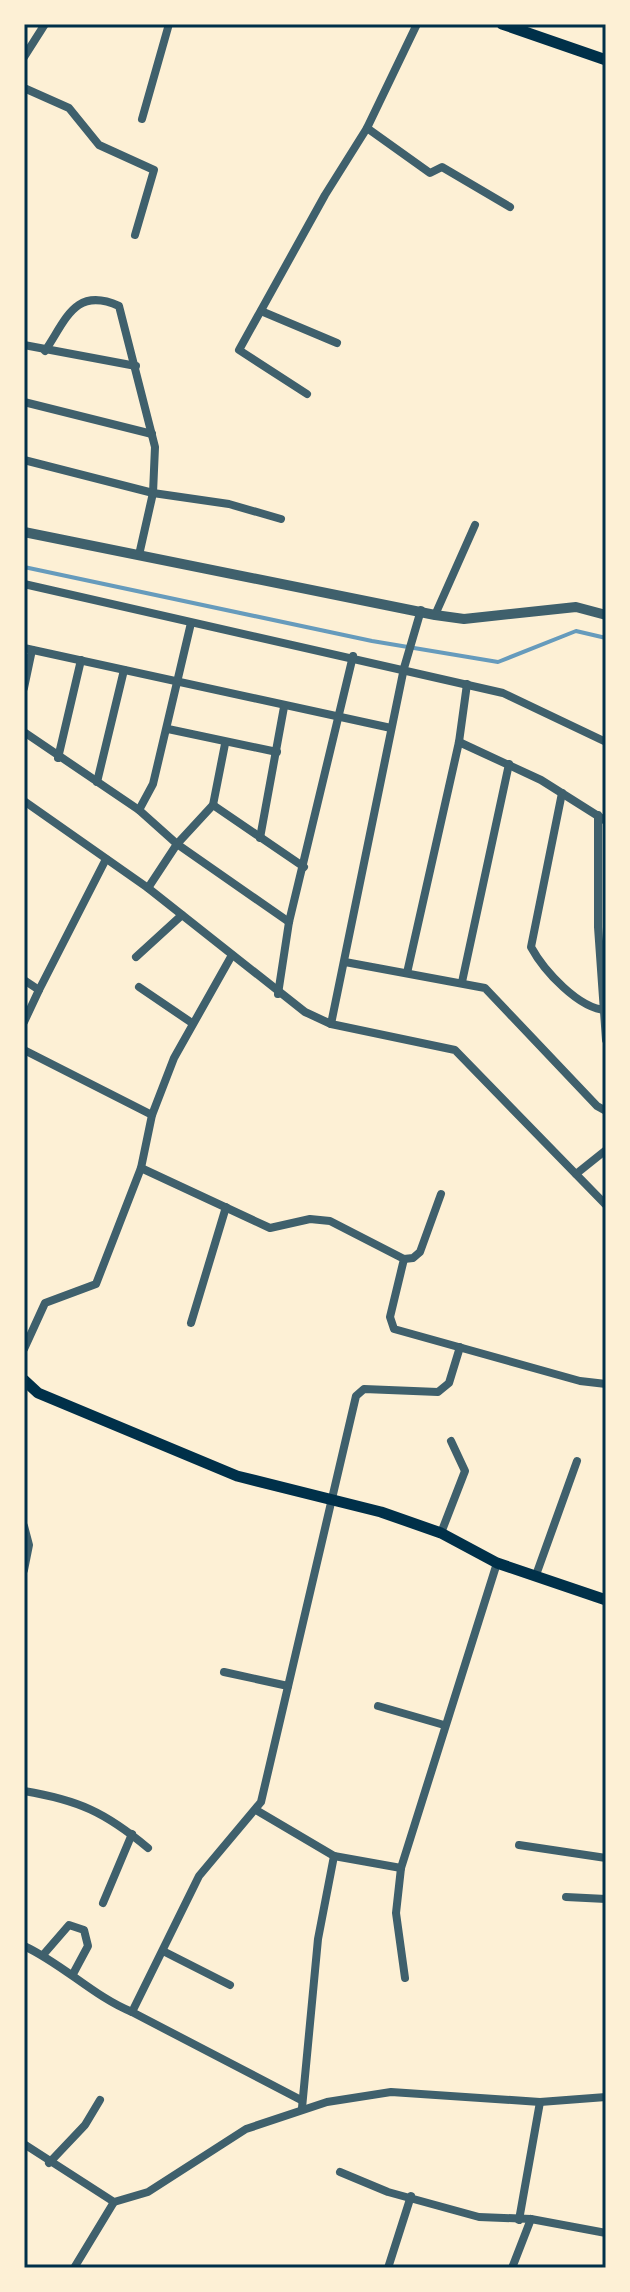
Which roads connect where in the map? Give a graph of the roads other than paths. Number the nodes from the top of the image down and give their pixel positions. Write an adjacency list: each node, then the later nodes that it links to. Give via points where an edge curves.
1 (45, 24): 5 (street)
2 (169, 24): 8 (street)
3 (417, 24): 9 (street)
4 (502, 24): 6 (main road)
5 (24, 57)
6 (606, 60)
7 (24, 88): 11 (street, via 69,108 99,145 154,170)
8 (142, 119)
9 (367, 128): 10 (street, via 430,173 442,167); 12 (street)
10 (510, 207)
11 (135, 235)
12 (261, 311): 13 (street); 17 (street, via 240,353)
13 (337, 343)
14 (24, 345): 15 (street)
15 (45, 351): 16 (street); 16 (street, via 78,303 91,299 119,306)
16 (136, 366): 19 (street)
17 (307, 394)
18 (24, 402): 19 (street)
19 (152, 434): 21 (street)
20 (24, 460): 21 (street)
21 (153, 493): 22 (street, via 229,504); 25 (street)
22 (281, 519)
23 (475, 525): 28 (street)
24 (24, 532): 25 (street)
25 (139, 555): 27 (street)
26 (24, 584): 30 (street)
27 (421, 610): 28 (street); 34 (street)
28 (435, 615): 29 (street, via 464,619 576,607)
29 (606, 615)
30 (191, 623): 32 (street); 36 (street)
31 (28, 649): 33 (street); 38 (street)
32 (353, 656): 34 (street); 40 (street)
33 (81, 660): 35 (street); 48 (street)
34 (404, 668): 37 (street); 41 (street)
35 (124, 670): 36 (street); 50 (street)
36 (178, 683): 39 (street); 42 (street)
37 (467, 684): 44 (street); 45 (street, via 528,702)
38 (24, 688)
39 (284, 707): 40 (street); 47 (street)
40 (340, 717): 41 (street); 59 (street)
41 (391, 728): 65 (street)
42 (168, 729): 46 (street); 54 (street, via 153,784)
43 (24, 732): 48 (street)
44 (459, 742): 49 (street); 66 (street)
45 (606, 742)
46 (225, 744): 47 (street); 53 (street)
47 (277, 752): 56 (street)
48 (58, 758): 50 (street)
49 (509, 764): 51 (street); 68 (street)
50 (97, 782): 54 (street)
51 (562, 793): 55 (street); 72 (street, via 530,942 538,960 587,1007)
52 (24, 801): 58 (street)
53 (213, 805): 56 (street); 57 (street)
54 (139, 810): 57 (street)
55 (602, 818): 72 (street, via 598,927)
56 (260, 838): 59 (street)
57 (177, 844): 60 (street); 62 (street)
58 (106, 859): 60 (street); 70 (street)
59 (304, 867): 62 (street)
60 (148, 888): 61 (street)
61 (182, 915): 63 (street); 64 (street)
62 (289, 922): 71 (street)
63 (232, 955): 71 (street); 74 (street)
64 (136, 957)
65 (345, 962): 66 (street); 75 (street)
66 (407, 973): 68 (street)
67 (24, 980): 70 (street)
68 (462, 982): 78 (street, via 490,992)
69 (139, 987): 74 (street)
70 (39, 990): 73 (street)
71 (278, 994): 75 (street)
72 (605, 1010): 76 (street)
73 (24, 1022)
74 (192, 1023): 79 (street)
75 (331, 1024): 82 (street, via 455,1050)
76 (606, 1040)
77 (24, 1050): 79 (street)
78 (606, 1111)
79 (152, 1115): 81 (street)
80 (606, 1150): 82 (street)
81 (141, 1168): 85 (street); 89 (street, via 96,1284 45,1303)
82 (576, 1174): 84 (street)
83 (441, 1194): 86 (street, via 420,1252)
84 (606, 1205)
85 (226, 1207): 86 (street, via 270,1228 310,1219 330,1221); 87 (street)
86 (404, 1259): 88 (street, via 391,1326)
87 (191, 1323)
88 (460, 1347): 91 (street); 94 (street, via 449,1383 438,1392 358,1392)
89 (24, 1349)
90 (24, 1380): 94 (main road, via 38,1393 162,1447 254,1482)
91 (606, 1384)
92 (451, 1441): 96 (street, via 465,1471)
93 (577, 1461): 99 (street)
94 (330, 1501): 96 (main road); 102 (street)
95 (24, 1526): 98 (street, via 29,1545)
96 (441, 1533): 97 (main road)
97 (497, 1563): 99 (main road); 104 (street)
98 (24, 1570)
99 (536, 1575): 100 (main road)
100 (606, 1600)
101 (224, 1672): 102 (street)
102 (288, 1686): 106 (street)
103 (378, 1706): 104 (street)
104 (444, 1725): 112 (street)
105 (24, 1791): 107 (street, via 74,1800)
106 (256, 1810): 110 (street); 117 (street, via 199,1876)
107 (132, 1834): 109 (street); 115 (street)
108 (519, 1845): 111 (street)
109 (148, 1848)
110 (334, 1856): 112 (street); 126 (street, via 318,1939)
111 (606, 1858)
112 (401, 1868): 120 (street, via 396,1913)
113 (566, 1897): 114 (street)
114 (606, 1899)
115 (103, 1903)
116 (24, 1946): 118 (street)
117 (163, 1951): 121 (street); 122 (street)
118 (43, 1955): 119 (street); 119 (street, via 69,1925 84,1930 88,1946)
119 (73, 1974): 122 (street)
120 (405, 1978)
121 (230, 1985)
122 (132, 2012): 126 (street)
123 (606, 2097): 125 (street)
124 (100, 2100): 128 (street, via 85,2125)
125 (540, 2102): 126 (street, via 391,2092); 133 (street)
126 (302, 2104): 131 (street, via 246,2129 148,2192)
127 (24, 2144): 128 (street)
128 (49, 2163): 131 (street)
129 (340, 2172): 130 (street)
130 (411, 2196): 133 (street, via 479,2217); 136 (street)
131 (114, 2202): 135 (street)
132 (531, 2219): 133 (street); 134 (street); 137 (street)
133 (519, 2220)
134 (606, 2233)
135 (74, 2268)
136 (388, 2268)
137 (512, 2268)

